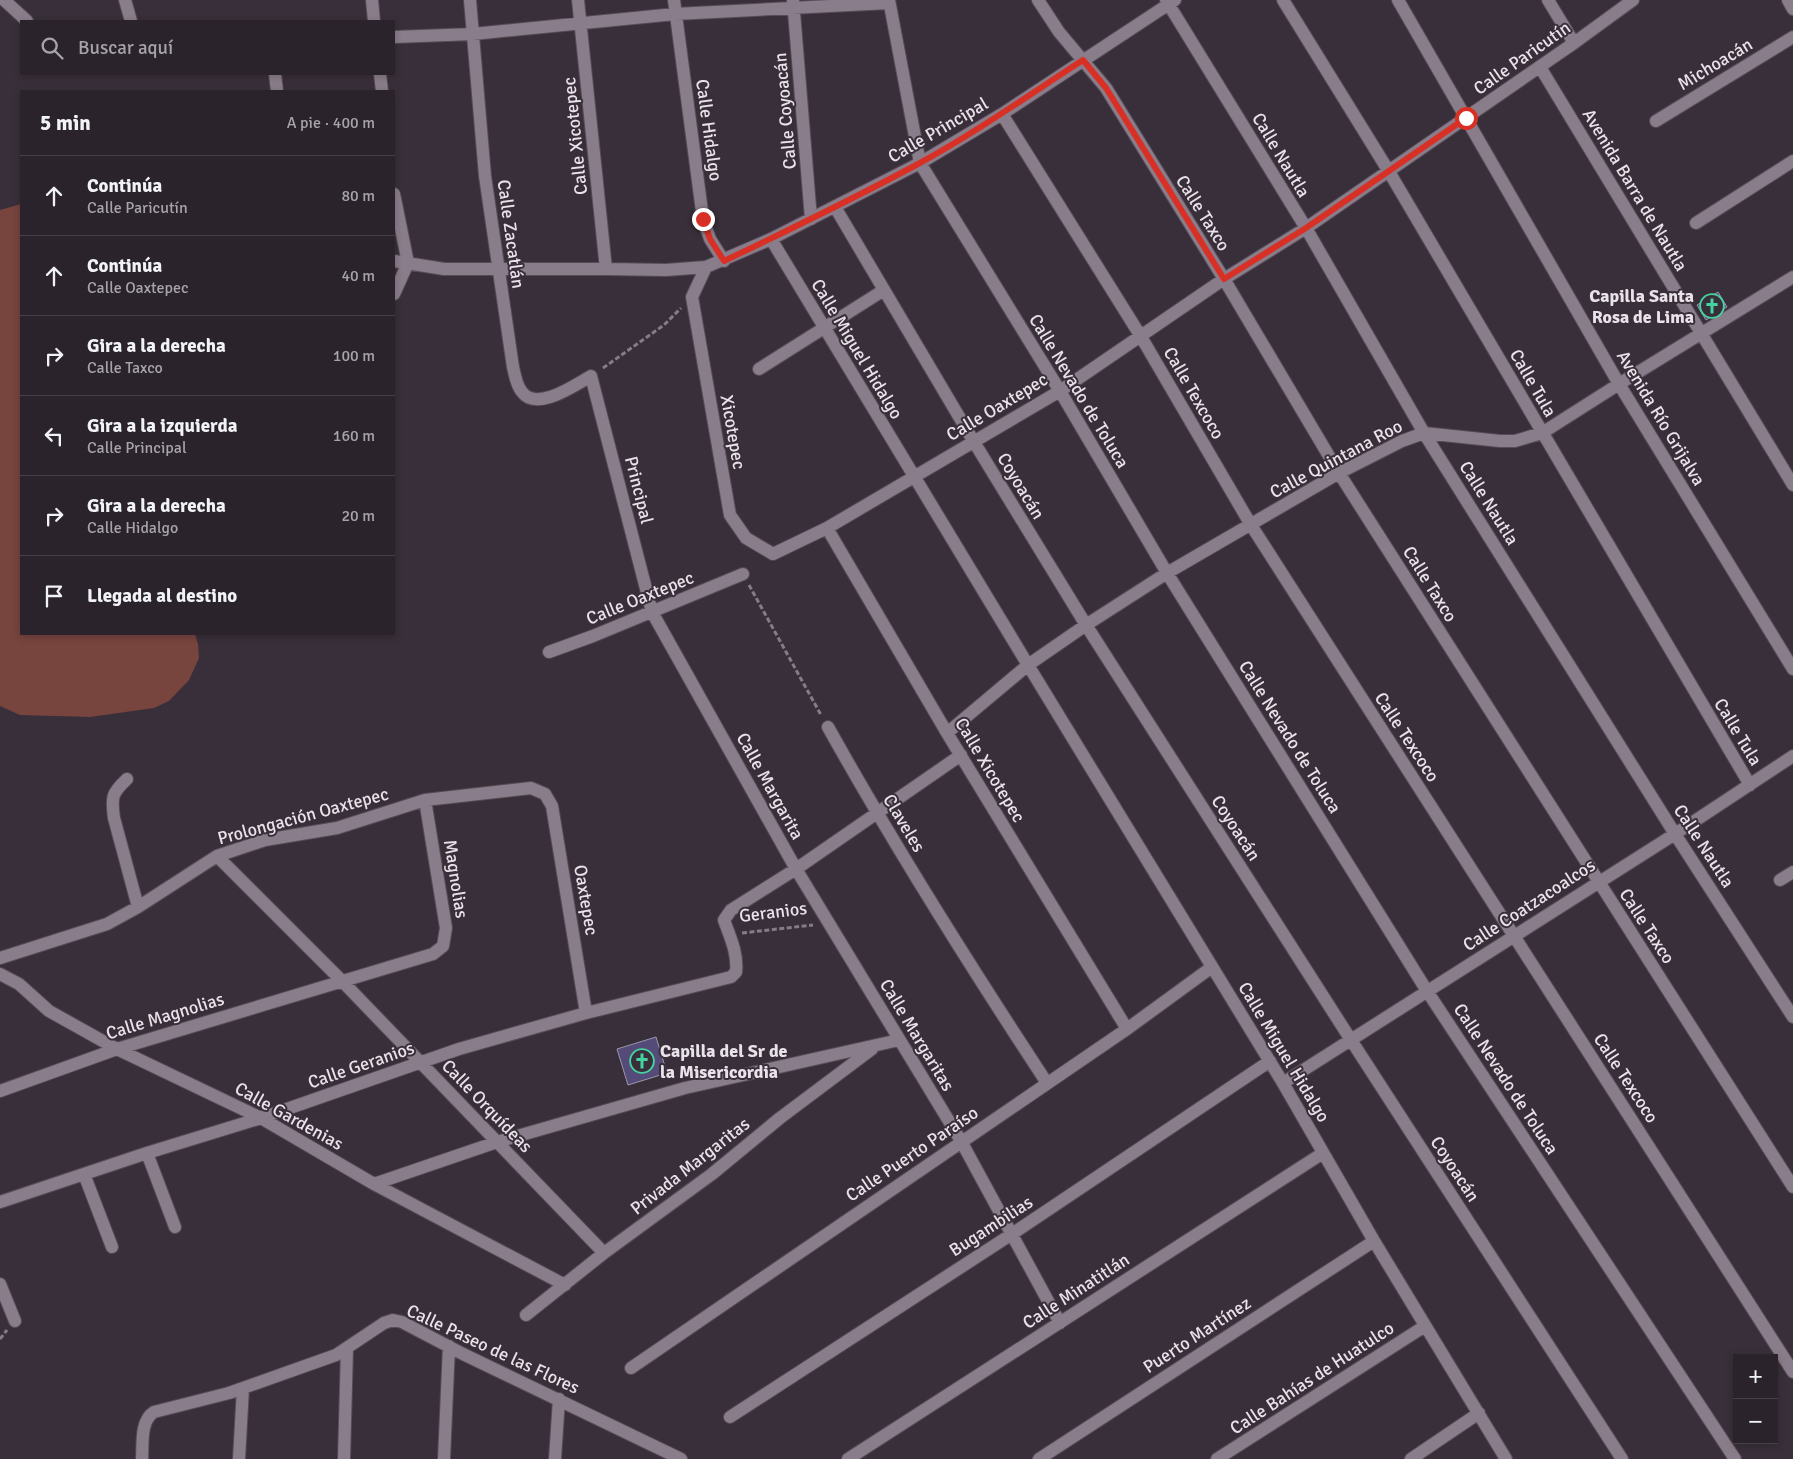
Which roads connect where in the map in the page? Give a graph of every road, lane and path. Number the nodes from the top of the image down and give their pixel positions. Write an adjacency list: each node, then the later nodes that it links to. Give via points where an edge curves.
1 (4, 0): 18 (street)
2 (125, 0): 19 (street)
3 (372, 0): 20 (street)
4 (470, 0): 22 (street, Calle Zacatlán)
5 (578, 0): 21 (street, Calle Xicotepec)
6 (674, 0): 17 (street, Calle Hidalgo)
7 (1038, 0): 26 (street, Calle Taxco)
8 (1283, 0): 37 (street, Calle Tula)
9 (1398, 0): 33 (street, Avenida Río Grijalva)
10 (1548, 0): 25 (street)
11 (1633, 0): 25 (street, Calle Paricutín)
12 (1788, 0): 16 (street)
13 (1170, 1): 26 (street, Calle Principal); 42 (street, Calle Nautla)
14 (889, 2): 15 (street); 36 (street, Calle Nevado de Toluca)
15 (794, 3): 17 (street); 40 (street, Calle Coyoacán)
16 (1793, 9)
17 (675, 14): 21 (street); 45 (street, Calle Hidalgo, via 703,219 710,239)
18 (26, 20)
19 (131, 20)
20 (374, 20)
21 (581, 24): 22 (street); 47 (street, Calle Xicotepec)
22 (473, 34): 23 (street); 49 (street, Calle Zacatlán, via 485,176)
23 (395, 37)
24 (1793, 37): 34 (street, Michoacán)
25 (1574, 44): 27 (street, Calle Paricutín)
26 (1083, 60): 32 (street, Calle Principal); 51 (street, Calle Taxco, via 1106,88)
27 (1540, 67): 33 (street, Calle Paricutín); 56 (street, Avenida Barra de Nautla)
28 (275, 75): 30 (street)
29 (380, 75): 31 (street)
30 (277, 90)
31 (382, 90)
32 (1002, 114): 36 (street, Calle Principal); 57 (street, Calle Texcoco)
33 (1466, 118): 37 (street, Calle Paricutín); 60 (street, Avenida Río Grijalva)
34 (1656, 121)
35 (1793, 161): 41 (street)
36 (920, 163): 39 (street, Calle Principal); 61 (street, Calle Nevado de Toluca)
37 (1388, 170): 42 (street, Calle Paricutín); 63 (street, Calle Tula)
38 (395, 199): 46 (street)
39 (835, 207): 40 (street, Calle Principal); 52 (street, Coyoacán)
40 (811, 219): 43 (street, Calle Principal)
41 (1696, 223)
42 (1306, 228): 51 (street, Calle Oaxtepec); 62 (street, Calle Nautla)
43 (771, 239): 45 (street, Calle Principal); 55 (street, Calle Miguel Hidalgo)
44 (395, 261): 46 (street, Calle Principal)
45 (724, 261): 48 (street, Calle Principal)
46 (408, 263): 49 (street, Calle Principal, via 444,269); 53 (street)
47 (606, 268): 48 (street, Calle Principal); 49 (street, Calle Principal)
48 (706, 268): 54 (street)
49 (499, 270): 59 (street, Calle Zacatlán, via 513,367 522,394 535,400 545,400)
50 (1793, 277): 56 (street, Calle Quintana Roo)
51 (1224, 279): 57 (street, Calle Oaxtepec); 65 (street, Calle Taxco)
52 (884, 290): 55 (street); 64 (street, Coyoacán)
53 (395, 292)
54 (692, 297): 59 (path, via 664,324); 70 (street, Xicotepec, via 730,515 746,538)
55 (824, 328): 58 (street); 66 (street, Calle Miguel Hidalgo)
56 (1702, 333): 60 (street, Calle Quintana Roo); 67 (street, Avenida Barra de Nautla)
57 (1140, 335): 61 (street, Calle Oaxtepec); 68 (street, Calle Texcoco)
58 (759, 369)
59 (592, 376): 73 (street, Principal)
60 (1619, 384): 63 (street, Calle Quintana Roo); 77 (street, Avenida Río Grijalva)
61 (1060, 391): 64 (street, Calle Oaxtepec); 71 (street, Calle Nevado de Toluca)
62 (1424, 433): 63 (street, Calle Quintana Roo, via 1500,441); 65 (street, Calle Quintana Roo); 87 (street, Calle Nautla)
63 (1542, 434): 83 (street, Calle Tula)
64 (974, 442): 66 (street, Calle Oaxtepec); 74 (street, Coyoacán)
65 (1339, 473): 68 (street, Calle Quintana Roo); 92 (street, Calle Taxco)
66 (913, 476): 69 (street, Calle Oaxtepec); 76 (street, Calle Miguel Hidalgo)
67 (1793, 485)
68 (1251, 525): 71 (street, Calle Quintana Roo); 96 (street, Calle Texcoco)
69 (826, 528): 70 (street, Calle Oaxtepec); 79 (street, Calle Xicotepec)
70 (773, 554)
71 (1167, 573): 74 (street, Calle Quintana Roo); 103 (street, Calle Nevado de Toluca)
72 (744, 574): 73 (street, Calle Oaxtepec); 78 (path)
73 (652, 612): 75 (street, Calle Oaxtepec); 89 (street, Calle Margarita)
74 (1086, 625): 76 (street, Calle Quintana Roo); 108 (street, Coyoacán)
75 (549, 652)
76 (1028, 666): 79 (street, Calle Quintana Roo); 98 (street, Calle Miguel Hidalgo)
77 (1793, 669)
78 (828, 727): 86 (street, Claveles)
79 (947, 733): 80 (street, Calle Xicotepec)
80 (961, 755): 86 (street); 106 (street, Calle Xicotepec)
81 (1793, 756): 83 (street, Calle Coatzacoalcos)
82 (128, 779): 93 (street, via 115,790 112,804)
83 (1750, 785): 87 (street, Calle Coatzacoalcos)
84 (545, 794): 85 (street, Prolongación Oaxtepec, via 531,788); 104 (street, Oaxtepec, via 552,806)
85 (425, 800): 88 (street, Prolongación Oaxtepec, via 337,828 265,840); 102 (street, Magnolias, via 446,928 442,946 433,954)
86 (877, 814): 89 (street); 113 (street, Claveles)
87 (1675, 834): 92 (street, Calle Coatzacoalcos); 105 (street, Calle Nautla)
88 (217, 856): 93 (street, Prolongación Oaxtepec); 102 (street, Calle Orquídeas)
89 (796, 869): 94 (street, Calle Margarita); 95 (street, via 730,910 724,920)
90 (1793, 872): 91 (street)
91 (1780, 880)
92 (1598, 882): 96 (street, Calle Coatzacoalcos); 123 (street, Calle Taxco)
93 (138, 907): 97 (street, Prolongación Oaxtepec, via 107,924)
94 (829, 923): 95 (path, Geranios); 101 (street, Calle Margarita)
95 (729, 934): 99 (street, Geranios, via 734,946)
96 (1514, 936): 103 (street, Calle Coatzacoalcos); 139 (street, Calle Texcoco)
97 (0, 958)
98 (1212, 967): 106 (street, Calle Puerto Paraíso); 111 (street, Calle Miguel Hidalgo)
99 (736, 972): 104 (street, Calle Geranios, via 731,977)
100 (0, 974): 110 (street, Calle Gardenias, via 19,984 49,1011)
101 (861, 974): 107 (street, Calle Margaritas)
102 (342, 981): 110 (street, Calle Magnolias); 112 (street, Calle Orquídeas)
103 (1427, 991): 108 (street, Calle Coatzacoalcos); 157 (street, Calle Nevado de Toluca)
104 (586, 1013): 112 (street, Calle Geranios, via 459,1049)
105 (1793, 1017)
106 (1127, 1029): 113 (street, Calle Puerto Paraíso)
107 (900, 1040): 109 (street); 118 (street, Calle Margaritas)
108 (1351, 1040): 114 (street, Calle Coatzacoalcos); 156 (street, Coyoacán)
109 (876, 1046): 117 (street, via 685,1088); 129 (street, Privada Margaritas)
110 (117, 1049): 115 (street, Calle Magnolias); 116 (street, Calle Gardenias)
111 (1270, 1061): 114 (street, Calle Miguel Hidalgo); 126 (street, Bugambilias)
112 (422, 1063): 116 (street, Calle Geranios); 117 (street, Calle Orquídeas)
113 (1047, 1083): 118 (street, Calle Puerto Paraíso)
114 (1283, 1083): 119 (street, Calle Miguel Hidalgo)
115 (0, 1091)
116 (261, 1118): 120 (street, Calle Geranios); 122 (street, Calle Gardenias)
117 (497, 1142): 122 (street); 129 (street, Calle Orquídeas)
118 (960, 1142): 126 (street, Calle Margaritas); 138 (street, Calle Puerto Paraíso)
119 (1323, 1152): 127 (street, Calle Miguel Hidalgo); 134 (street, Calle Minatitlán)
120 (147, 1153): 121 (street, Calle Geranios); 125 (street)
121 (84, 1174): 124 (street, Calle Geranios); 128 (street)
122 (374, 1184): 131 (street, Calle Gardenias)
123 (1793, 1187)
124 (0, 1202)
125 (175, 1227)
126 (1012, 1234): 134 (street, Calle Margaritas); 143 (street, Bugambilias)
127 (1374, 1240): 135 (street, Calle Miguel Hidalgo); 152 (street, Puerto Martínez)
128 (112, 1248)
129 (604, 1254): 131 (street, Privada Margaritas)
130 (0, 1284): 133 (street)
131 (565, 1285): 132 (street, Privada Margaritas)
132 (526, 1315)
133 (14, 1321)
134 (1060, 1323): 151 (street, Calle Minatitlán)
135 (1425, 1326): 142 (street, Calle Miguel Hidalgo); 153 (street, Calle Bahías de Huatulco)
136 (449, 1346): 137 (street, Calle Paseo de las Flores, via 393,1320 384,1322); 141 (street, Calle Paseo de las Flores); 148 (street)
137 (347, 1348): 140 (street, Calle Paseo de las Flores, via 336,1356); 147 (street)
138 (632, 1368)
139 (1793, 1372)
140 (242, 1388): 145 (street, Calle Paseo de las Flores, via 148,1416 144,1424); 146 (street)
141 (559, 1399): 144 (street, Calle Paseo de las Flores); 149 (street)
142 (1478, 1413): 154 (street); 155 (street, Calle Miguel Hidalgo)
143 (730, 1417)
144 (655, 1453): 150 (street, Calle Paseo de las Flores)
145 (142, 1459)
146 (240, 1459)
147 (344, 1459)
148 (444, 1459)
149 (555, 1459)
150 (682, 1459)
151 (848, 1459)
152 (1039, 1459)
153 (1217, 1459)
154 (1411, 1459)
155 (1506, 1459)
156 (1622, 1459)
157 (1735, 1459)

